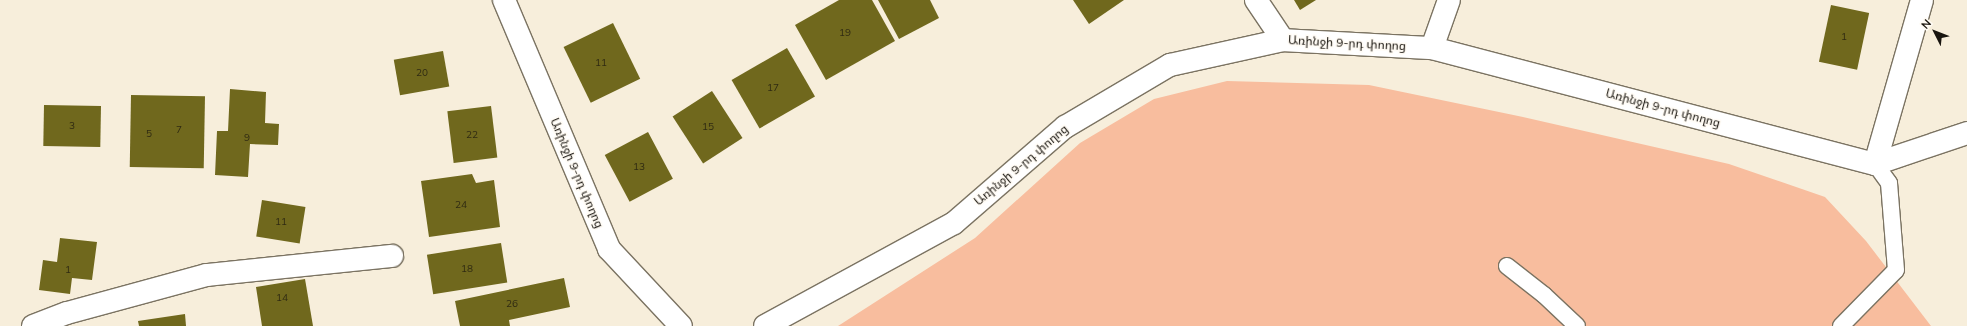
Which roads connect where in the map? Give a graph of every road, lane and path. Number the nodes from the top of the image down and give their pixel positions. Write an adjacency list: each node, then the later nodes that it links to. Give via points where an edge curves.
1 (504, 0): 12 (street, Առինջի 9-րդ փողոց, via 609,249)
2 (1256, 0): 5 (street)
3 (1450, 0): 6 (street)
4 (1922, 0): 8 (street)
5 (1283, 40): 6 (street, Առինջի 9-րդ փողոց); 13 (street, Առինջի 9-րդ փողոց, via 1170,65 1065,127 954,223)
6 (1432, 48): 8 (street, Առինջի 9-րդ փողոց)
7 (1967, 133): 8 (street)
8 (1875, 164): 15 (lane, via 1889,183 1896,270)
9 (392, 256): 11 (street, via 207,275 67,313)
10 (1507, 266): 14 (lane, via 1544,295)
11 (33, 326)
12 (681, 326)
13 (765, 326)
14 (1577, 326)
15 (1841, 326)

